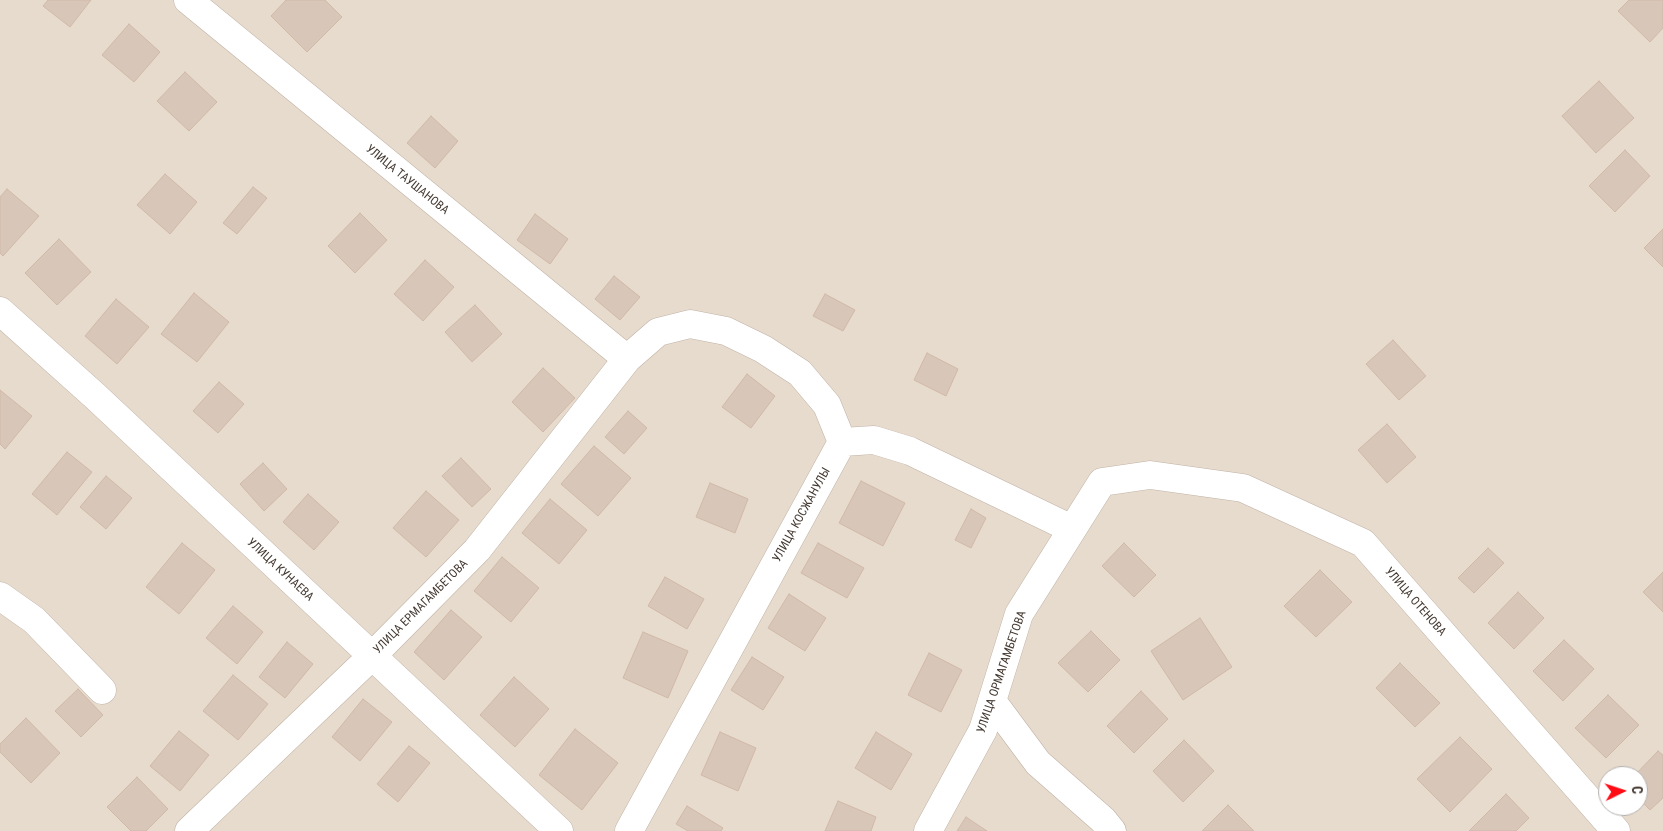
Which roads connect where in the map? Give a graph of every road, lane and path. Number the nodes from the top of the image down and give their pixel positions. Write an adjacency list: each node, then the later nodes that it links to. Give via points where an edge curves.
1 (188, 0): 3 (street, УЛИЦА ТАУШАНОВА)
2 (0, 311): 8 (street, УЛИЦА КУНАЕВА)
3 (627, 359): 4 (street, via 658,332 690,324 726,331 763,349 800,373 827,405); 8 (street, УЛИЦА ЕРМАГАМБЕТОВА, via 477,550)
4 (842, 442): 6 (street, via 874,440 910,451); 13 (street, УЛИЦА КОСЖАНУЛЫ)
5 (1150, 474): 6 (street, УЛИЦА ОРМАГАМБЕТОВА, via 1102,482); 16 (street, УЛИЦА ОТЕНОВА, via 1243,488 1363,543)
6 (1072, 529): 10 (street, УЛИЦА ОРМАГАМБЕТОВА, via 1019,614)
7 (0, 596): 9 (street, via 34,620)
8 (372, 656): 11 (street, УЛИЦА ЕРМАГАМБЕТОВА); 12 (street, УЛИЦА КУНАЕВА)
9 (102, 690)
10 (992, 701): 14 (street, УЛИЦА ОРМАГАМБЕТОВА, via 983,730); 15 (street, via 1038,763)
11 (189, 831)
12 (559, 831)
13 (629, 831)
14 (928, 831)
15 (1112, 831)
16 (1616, 831)

